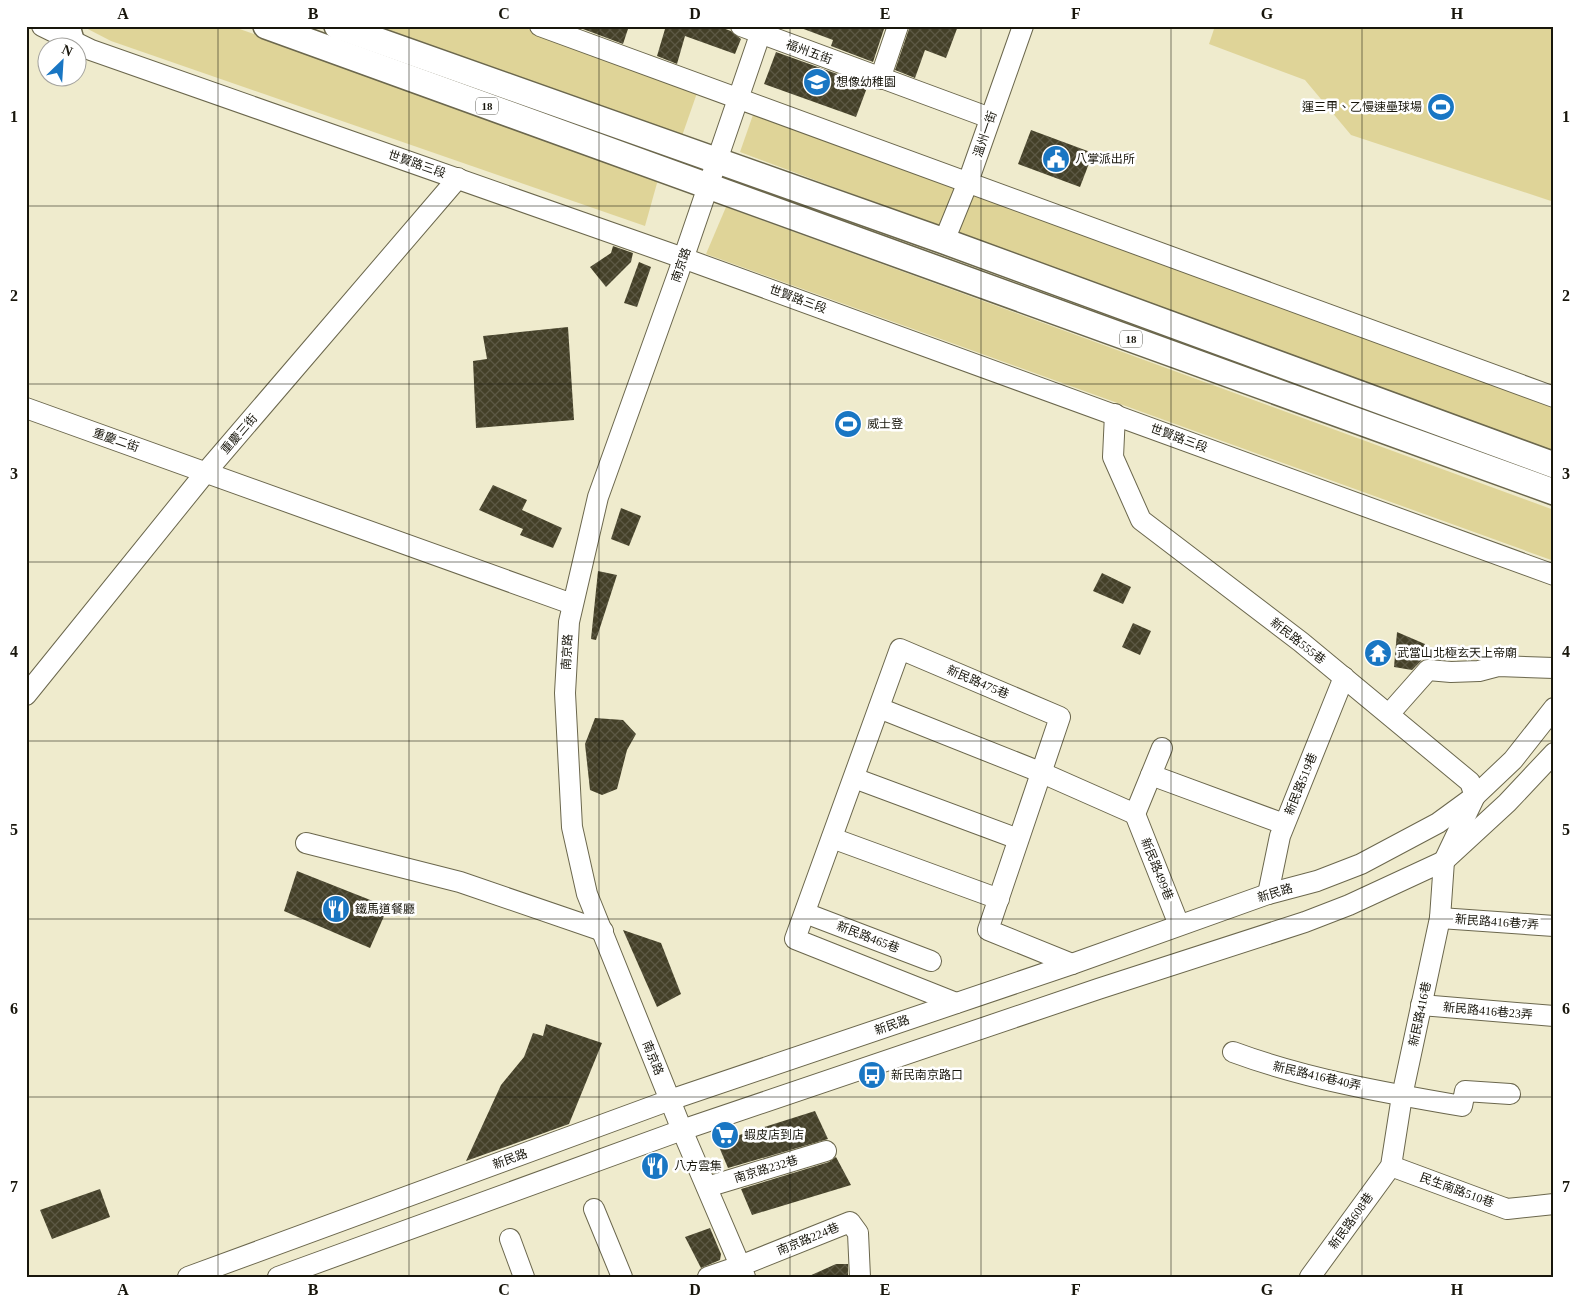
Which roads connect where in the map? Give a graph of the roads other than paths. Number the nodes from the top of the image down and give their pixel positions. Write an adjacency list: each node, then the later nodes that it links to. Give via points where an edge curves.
1 (42, 26): 9 (street, 世賢路三段)
2 (266, 26): 16 (main road, 18)
3 (337, 26): 13 (main road, 18)
4 (540, 26): 11 (street)
5 (741, 26): 8 (street, 福州五街)
6 (898, 26): 10 (street)
7 (1023, 26): 12 (street, 溫州一街)
8 (762, 30): 10 (street, 福州五街); 11 (street, 南京路)
9 (69, 33): 14 (street, 世賢路三段, via 91,50)
10 (880, 78): 12 (street, 福州五街)
11 (738, 100): 13 (street, 南京路); 15 (street)
12 (990, 118): 15 (street, 溫州一街)
13 (716, 162): 16 (street, 南京路); 17 (main road, 18)
14 (458, 178): 18 (street, 世賢路三段); 23 (street, 重慶三街)
15 (968, 182): 17 (street, 溫州一街); 19 (street)
16 (708, 186): 18 (street, 南京路); 24 (main road, 18)
17 (944, 241): 22 (main road, 18)
18 (683, 258): 21 (street, 世賢路三段); 26 (street, 南京路, via 598,497)
19 (1554, 397)
20 (26, 408): 23 (street, 重慶二街)
21 (1115, 414): 25 (street, 世賢路三段); 28 (street, 新民路555巷, via 1113,457 1142,520)
22 (1554, 465)
23 (206, 472): 26 (street, 重慶二街); 29 (street, 重慶三街)
24 (1554, 492)
25 (1554, 575)
26 (572, 604): 51 (street, 南京路, via 565,693 572,827 588,894)
27 (1554, 668): 32 (street, via 1498,666 1450,672 1428,670)
28 (1344, 677): 32 (street, 新民路555巷); 40 (street, 新民路519巷)
29 (26, 695)
30 (879, 708): 35 (street); 35 (street, 新民路475巷, via 900,649 1060,717); 37 (street, 新民路475巷)
31 (1554, 708): 38 (street, 新民路, via 1514,760)
32 (1388, 714): 38 (street, 新民路555巷, via 1470,782)
33 (1162, 748): 36 (street)
34 (1554, 753): 44 (street, via 1507,803)
35 (1040, 772): 39 (street); 42 (street, 新民路475巷)
36 (1151, 775): 39 (street); 40 (street)
37 (854, 778): 41 (street, 新民路475巷); 42 (street)
38 (1475, 796): 44 (street); 45 (street, 新民路, via 1438,823 1361,864 1317,881)
39 (1134, 814): 49 (street, 新民路499巷)
40 (1284, 824): 45 (street, 新民路519巷)
41 (832, 838): 46 (street); 47 (street, 新民路475巷)
42 (1018, 839): 46 (street, 新民路475巷)
43 (306, 843): 51 (street, via 460,882)
44 (1444, 861): 48 (street, 新民路416巷); 61 (street, via 1305,922)
45 (1268, 894): 49 (street, 新民路)
46 (999, 900): 53 (street, 新民路475巷, via 988,930)
47 (805, 913): 52 (street, 新民路465巷); 54 (street, 新民路475巷, via 795,939)
48 (1440, 918): 50 (street, 新民路416巷7弄); 55 (street, 新民路416巷)
49 (1179, 925): 53 (street, 新民路)
50 (1554, 926)
51 (603, 932): 60 (street, 南京路)
52 (931, 961)
53 (1072, 964): 54 (street, 新民路)
54 (956, 1003): 60 (street, 新民路)
55 (1421, 1005): 56 (street, 新民路416巷23弄); 59 (street, 新民路416巷)
56 (1554, 1016)
57 (1233, 1052): 59 (street, 新民路416巷40弄, via 1267,1065)
58 (1510, 1094): 59 (street, 新民路416巷40弄, via 1465,1091 1462,1106)
59 (1402, 1096): 63 (street, 新民路416巷)
60 (670, 1100): 61 (street, 南京路); 70 (street, 新民路)
61 (682, 1130): 64 (street, 南京路); 69 (street)
62 (826, 1152): 64 (street, 南京路232巷)
63 (1391, 1166): 65 (street, 民生南路510巷, via 1507,1209); 75 (street, 新民路608巷)
64 (706, 1187): 68 (street, 南京路)
65 (1554, 1204)
66 (594, 1209): 72 (street)
67 (510, 1239): 71 (street)
68 (743, 1272): 73 (street); 74 (street, 南京路224巷, via 850,1222 858,1233)
69 (281, 1276)
70 (188, 1277)
71 (524, 1277)
72 (622, 1277)
73 (708, 1277)
74 (860, 1277)
75 (1310, 1277)

